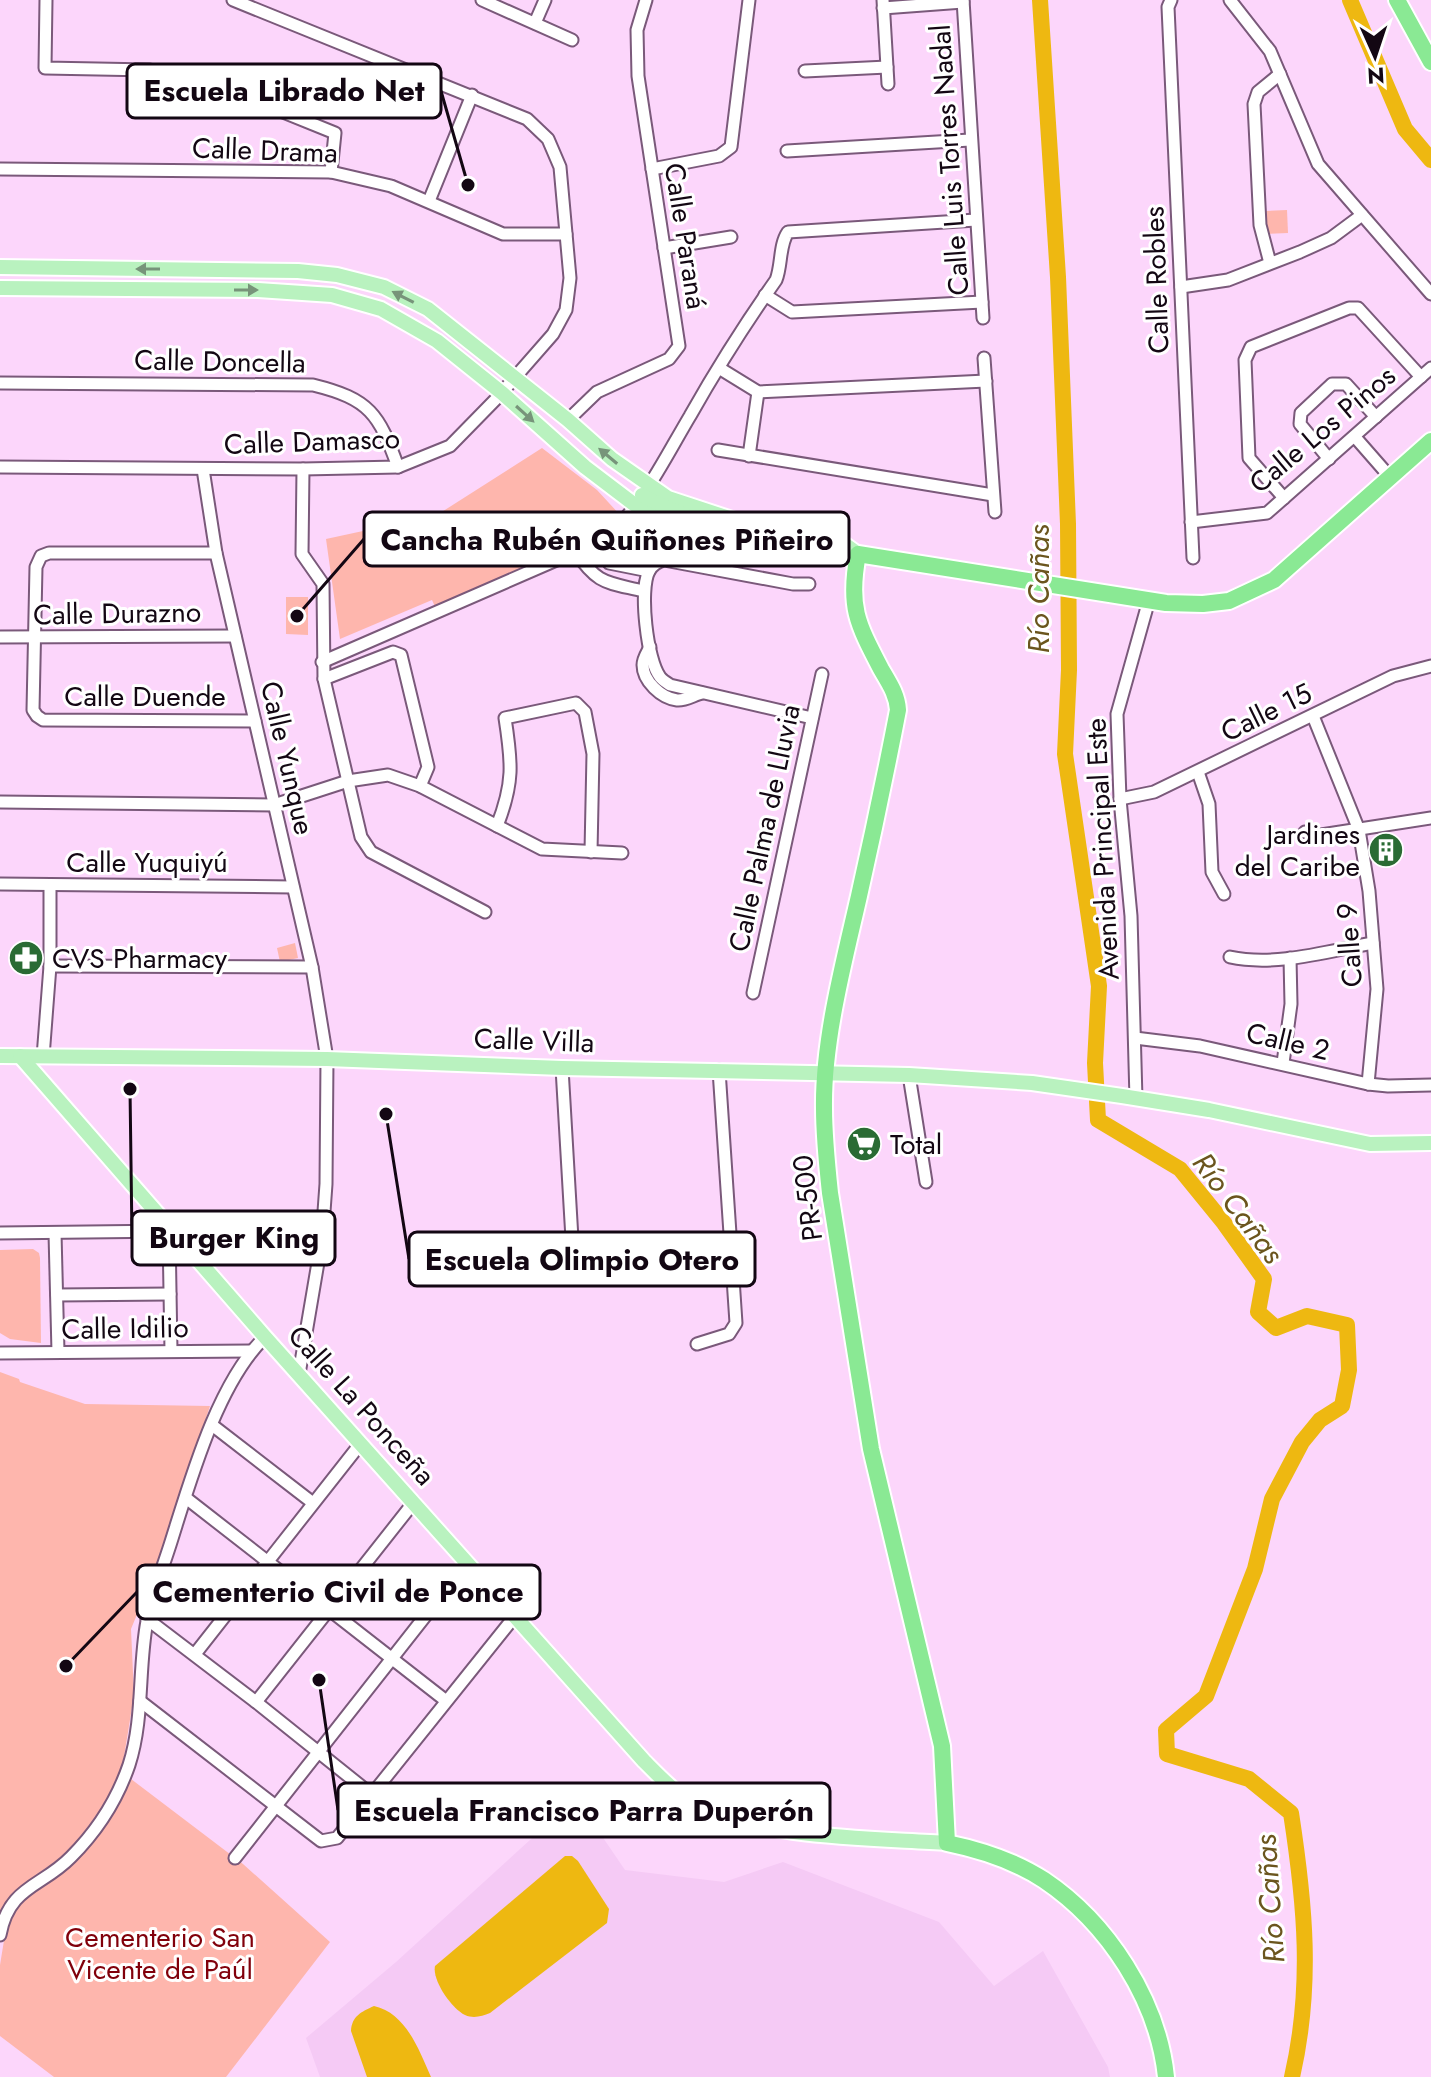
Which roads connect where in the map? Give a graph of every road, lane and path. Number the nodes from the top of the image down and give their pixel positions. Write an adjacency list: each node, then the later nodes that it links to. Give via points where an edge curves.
1 (46, 0): 24 (street, via 45,68 150,70 204,80 335,133)
2 (233, 0): 19 (street, Calle Damasco)
3 (482, 0): 12 (street)
4 (545, 0): 12 (street)
5 (646, 0): 23 (street, Calle Paraná, via 637,30 638,61)
6 (749, 0): 23 (street, via 731,147 719,156)
7 (1171, 0): 33 (street, Calle Robles)
8 (1230, 0): 17 (street, via 1270,51)
9 (1397, 0): 14 (highway)
10 (963, 1): 11 (street); 20 (street, Calle Luis Torres Nadal)
11 (883, 4): 15 (street)
12 (535, 23): 13 (street)
13 (572, 40)
14 (1431, 62)
15 (887, 67): 16 (street); 18 (street)
16 (805, 71)
17 (1280, 74): 26 (street, via 1312,154); 31 (street, via 1258,92 1254,104 1260,225)
18 (888, 84)
19 (472, 95): 25 (street); 28 (street, Calle Damasco, via 527,119 548,139 560,167)
20 (970, 140): 21 (street); 27 (street, Calle Luis Torres Nadal)
21 (787, 151)
22 (0, 169): 24 (street, Calle Drama)
23 (652, 169): 30 (street, Calle Paraná)
24 (331, 172): 25 (street, Calle Drama)
25 (429, 201): 28 (street, Calle Drama, via 503,234)
26 (1362, 215): 31 (street, via 1331,238); 35 (street)
27 (976, 220): 36 (street, via 788,232 782,265); 37 (street, Calle Luis Torres Nadal)
28 (566, 234): 43 (street, Calle Damasco, via 566,310)
29 (723, 242): 30 (street)
30 (664, 248): 49 (street, Calle Paraná, via 679,346 669,359 597,392)
31 (1270, 263): 33 (street, via 1228,280)
32 (0, 267): 43 (main road, one-way to 32, via 428,309 384,287 337,275 247,268)
33 (1181, 287): 64 (street, Calle Robles)
34 (0, 288): 47 (main road, one-way to 47, via 332,295 393,315 437,341)
35 (1431, 294)
36 (765, 295): 37 (street, via 792,312); 40 (street)
37 (982, 302): 38 (street, Calle Luis Torres Nadal)
38 (983, 318)
39 (984, 358): 44 (street)
40 (719, 368): 46 (street); 61 (street)
41 (1431, 368): 42 (street, Calle Los Pinos)
42 (1421, 377): 48 (street, Calle Los Pinos); 62 (street, via 1358,308 1251,347 1245,360 1249,458)
43 (516, 378): 47 (street, Calle Damasco); 49 (main road)
44 (986, 381): 46 (street); 60 (street)
45 (0, 383): 56 (street, Calle Doncella, via 313,385 344,392 363,405 385,430)
46 (758, 392): 53 (street)
47 (502, 393): 56 (street, Calle Damasco, via 450,446); 61 (main road, one-way to 61, via 567,451)
48 (1376, 417): 50 (street, Calle Los Pinos); 54 (street, via 1346,384 1332,384 1301,413 1300,424)
49 (568, 420): 61 (main road, one-way to 49, via 612,459)
50 (1355, 437): 54 (street, Calle Los Pinos); 59 (street)
51 (1431, 441): 59 (highway)
52 (718, 450): 53 (street)
53 (749, 456): 60 (street)
54 (1329, 459): 62 (street, Calle Los Pinos)
55 (0, 467): 57 (street, Calle Damasco)
56 (398, 467): 58 (street, Calle Damasco)
57 (203, 469): 58 (street, Calle Damasco); 67 (street, Calle Yunque)
58 (303, 469): 77 (street, via 302,554 323,584)
59 (1390, 477): 73 (highway, via 1258,589 1203,604)
60 (993, 495): 63 (street)
61 (641, 496): 65 (street, via 621,525); 68 (main road, via 718,526 778,527 833,536); 68 (main road, via 681,529 803,553)
62 (1284, 498): 64 (street, Calle Los Pinos, via 1267,513)
63 (995, 512)
64 (1191, 522): 69 (street, Calle Robles)
65 (595, 544): 66 (street); 70 (street, via 609,563)
66 (575, 551): 72 (street, via 598,579); 77 (street)
67 (216, 553): 74 (street, Calle Yunque); 76 (street, Calle Duende, via 45,554 36,567)
68 (858, 554): 73 (highway); 115 (highway, PR-500 / PR-500, via 854,608 898,710 842,971)
69 (1193, 558)
70 (649, 571): 71 (street, via 664,560); 72 (street)
71 (809, 584)
72 (643, 591): 82 (street, via 661,679)
73 (1149, 600): 87 (street, Avenida Principal Este, via 1117,714)
74 (235, 636): 76 (street, Calle Durazno); 83 (street, Calle Yunque)
75 (0, 637): 76 (street, Calle Durazno)
76 (35, 638): 83 (street, Calle Duende, via 33,710 40,718)
77 (322, 662): 80 (street)
78 (1431, 666): 81 (street, Calle 15, via 1393,676)
79 (822, 674): 82 (street, Calle Palma de Lluvia)
80 (324, 679): 85 (street); 86 (street, via 393,652 401,655 428,767)
81 (1313, 716): 84 (street, Calle 15); 92 (street, Calle 9)
82 (812, 718): 106 (street, Calle Palma de Lluvia)
83 (255, 721): 89 (street, Calle Yunque)
84 (1198, 772): 87 (street, Calle 15, via 1154,792); 99 (street, via 1209,804 1212,872)
85 (348, 781): 86 (street, via 388,775); 89 (street); 100 (street, via 361,837 371,852)
86 (420, 786): 91 (street)
87 (1120, 799): 107 (street, Avenida Principal Este)
88 (0, 802): 89 (street)
89 (274, 805): 98 (street, Calle Yunque)
90 (1431, 818): 92 (street)
91 (497, 826): 94 (street, via 542,849); 94 (street, via 508,797 511,759 505,718 576,703 585,712 593,754)
92 (1359, 830): 93 (street); 101 (street, Calle 9)
93 (1305, 832)
94 (591, 852): 95 (street)
95 (622, 853)
96 (0, 884): 97 (street, Calle Yuquiyú)
97 (50, 885): 98 (street, Calle Yuquiyú); 104 (street)
98 (293, 887): 105 (street, Calle Yunque)
99 (1224, 894)
100 (485, 912)
101 (1373, 943): 103 (street); 117 (street, Calle 9, via 1377,989)
102 (1230, 957): 103 (street)
103 (1290, 958): 112 (street, via 1291,1004)
104 (50, 966): 105 (street); 110 (street)
105 (312, 967): 111 (street, Calle Yunque)
106 (753, 993)
107 (1135, 1038): 112 (street, Calle 2); 119 (street, Avenida Principal Este)
108 (0, 1056): 109 (main road, Calle Villa)
109 (20, 1056): 110 (main road, Calle Villa); 122 (main road, Calle La Ponceña)
110 (43, 1057): 111 (main road, Calle Villa)
111 (327, 1059): 113 (main road, Calle Villa); 134 (street, Calle Yunque, via 322,1239)
112 (1283, 1063): 117 (street, Calle 2)
113 (562, 1068): 114 (main road, Calle Villa); 125 (street)
114 (719, 1070): 115 (main road, Calle Villa); 129 (street, via 736,1323 729,1334)
115 (826, 1072): 116 (main road, Calle Villa); 153 (highway, PR-500 / PR-500, via 830,1193 871,1449 942,1746)
116 (909, 1075): 119 (main road, Calle Villa); 121 (street)
117 (1368, 1084): 118 (street, Calle 2)
118 (1431, 1085)
119 (1129, 1098): 120 (main road, Calle Villa, via 1370,1144)
120 (1431, 1143)
121 (926, 1182)
122 (171, 1232): 124 (street); 126 (street); 128 (main road, Calle La Ponceña)
123 (0, 1233): 124 (street)
124 (55, 1233): 127 (street)
125 (573, 1256)
126 (170, 1294): 127 (street); 130 (street)
127 (57, 1295): 132 (street)
128 (265, 1337): 131 (street); 134 (main road, Calle La Ponceña)
129 (697, 1344)
130 (171, 1351): 131 (street, Calle Idilio); 132 (street, Calle Idilio)
131 (251, 1351): 135 (street)
132 (58, 1352): 133 (street, Calle Idilio)
133 (0, 1353)
134 (299, 1374): 136 (main road, Calle La Ponceña)
135 (212, 1425): 137 (street); 139 (street)
136 (361, 1443): 138 (main road, Calle La Ponceña); 139 (street)
137 (186, 1498): 140 (street); 144 (street)
138 (414, 1502): 141 (main road, Calle La Ponceña); 142 (street)
139 (313, 1503): 140 (street)
140 (268, 1561): 142 (street); 145 (street)
141 (467, 1563): 143 (main road, Calle La Ponceña); 146 (street)
142 (330, 1610): 146 (street); 149 (street)
143 (515, 1616): 147 (street); 153 (main road, Calle La Ponceña, via 634,1750 692,1803 731,1820 808,1833)
144 (147, 1619): 145 (street); 148 (street)
145 (195, 1654): 149 (street)
146 (391, 1657): 147 (street); 150 (street)
147 (445, 1700): 151 (street)
148 (140, 1701): 152 (street); 155 (street, via 129,1764 109,1809 69,1860 13,1902)
149 (256, 1702): 150 (street)
150 (318, 1751): 151 (street); 152 (street)
151 (372, 1795): 152 (street, via 337,1838 321,1841)
152 (276, 1806): 154 (street)
153 (947, 1843): 156 (highway, via 989,1854 1044,1880 1076,1906 1128,1968 1148,2009)
154 (235, 1858)
155 (0, 1935)
156 (1166, 2077)

